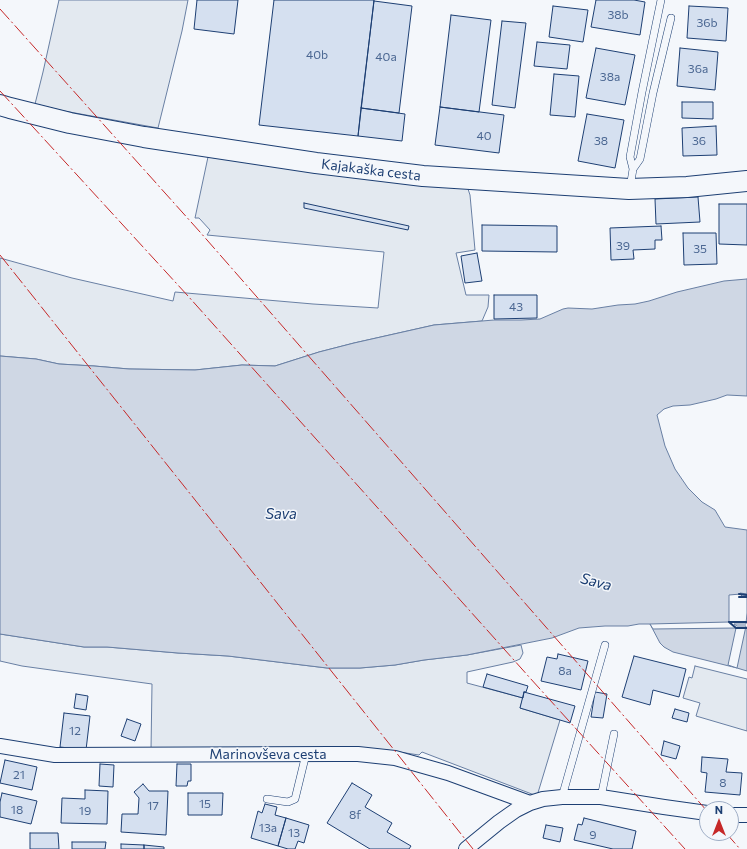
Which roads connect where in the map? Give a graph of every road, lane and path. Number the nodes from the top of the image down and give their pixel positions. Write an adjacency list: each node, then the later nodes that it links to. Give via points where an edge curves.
1 (661, 0): 4 (lane, via 630,158)
2 (671, 18): 4 (lane, via 640,159)
3 (0, 104): 6 (street, Kajakaška cesta, via 70,123 316,163 422,176)
4 (633, 170): 6 (lane)
5 (747, 181): 6 (street, Kajakaška cesta)
6 (629, 190)
7 (605, 645): 11 (lane)
8 (614, 734): 12 (lane)
9 (0, 746): 10 (street, Marinovševa cesta, via 55,756)
10 (306, 754): 13 (lane, via 295,799 288,802); 14 (street, Marinovševa cesta, via 358,754 396,758 448,773)
11 (562, 797): 12 (street); 14 (street)
12 (601, 797): 15 (street)
13 (267, 799)
14 (530, 804): 16 (street, via 516,810)
15 (699, 812)
16 (466, 849)

